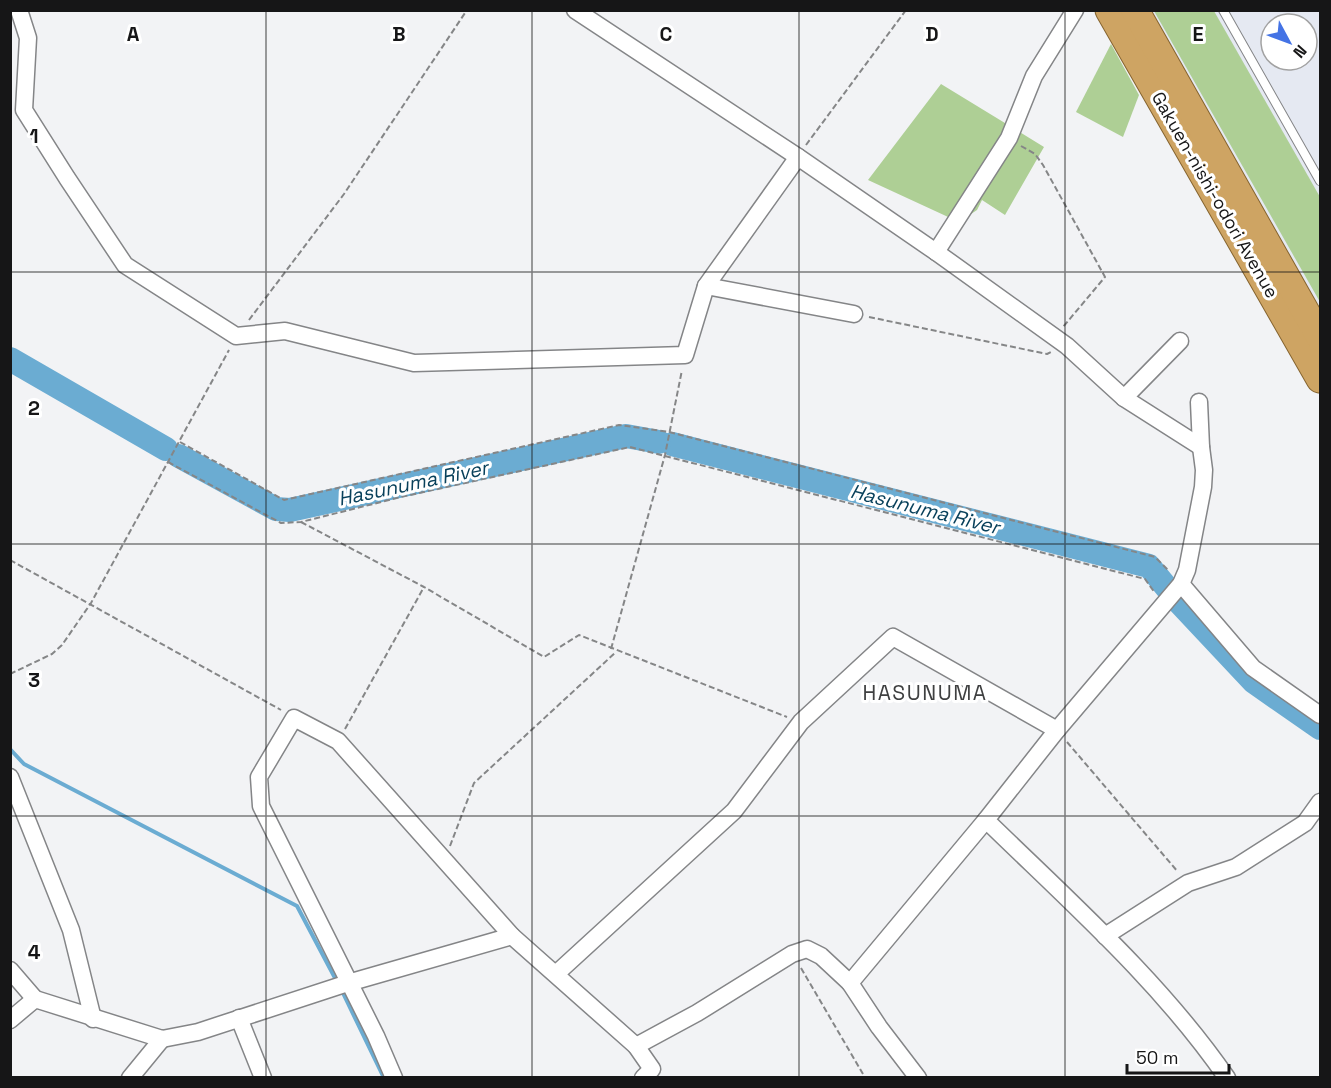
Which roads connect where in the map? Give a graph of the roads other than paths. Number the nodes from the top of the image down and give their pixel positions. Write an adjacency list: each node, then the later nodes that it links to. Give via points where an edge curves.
1 (19, 10): 10 (street, via 28,38 24,110 73,187 125,265 236,336 285,331 414,363 685,355)
2 (575, 10): 7 (street)
3 (1075, 10): 9 (street, via 1034,76 1009,138)
4 (1109, 10): 14 (highway, Gakuen-nishi-odori Avenue)
5 (1135, 10): 12 (highway, Gakuen-nishi-odori Avenue)
6 (1224, 11): 8 (lane)
7 (798, 157): 9 (street); 10 (street)
8 (1319, 177)
9 (936, 252): 15 (street, via 1061,341)
10 (706, 286): 11 (street)
11 (855, 314)
12 (1320, 337)
13 (1180, 341): 15 (street)
14 (1320, 379)
15 (1124, 398): 17 (street)
16 (1199, 402): 17 (street)
17 (1201, 447): 18 (street, via 1203,488)
18 (1181, 584): 19 (street, via 1253,668); 20 (street)
19 (1320, 715)
20 (1057, 730): 23 (street); 27 (street, via 893,637 801,722 734,811)
21 (10, 777): 32 (street, via 71,930)
22 (1320, 802): 25 (street, via 1305,823 1236,867 1188,883)
23 (986, 820): 25 (street); 29 (street)
24 (512, 936): 27 (street); 28 (street); 28 (street, via 338,741 294,718 259,777 261,806)
25 (1105, 936): 41 (street, via 1204,1044)
26 (10, 970): 30 (street)
27 (557, 973): 35 (street)
28 (348, 983): 31 (street); 38 (street)
29 (850, 983): 35 (street, via 807,949 792,954); 40 (street)
30 (35, 999): 32 (street); 33 (street)
31 (239, 1018): 34 (street); 37 (street)
32 (93, 1019): 34 (street)
33 (10, 1020)
34 (162, 1040): 36 (street)
35 (636, 1046): 39 (street, via 652,1069)
36 (130, 1077)
37 (263, 1077)
38 (394, 1077)
39 (643, 1077)
40 (918, 1077)
41 (1227, 1077)

